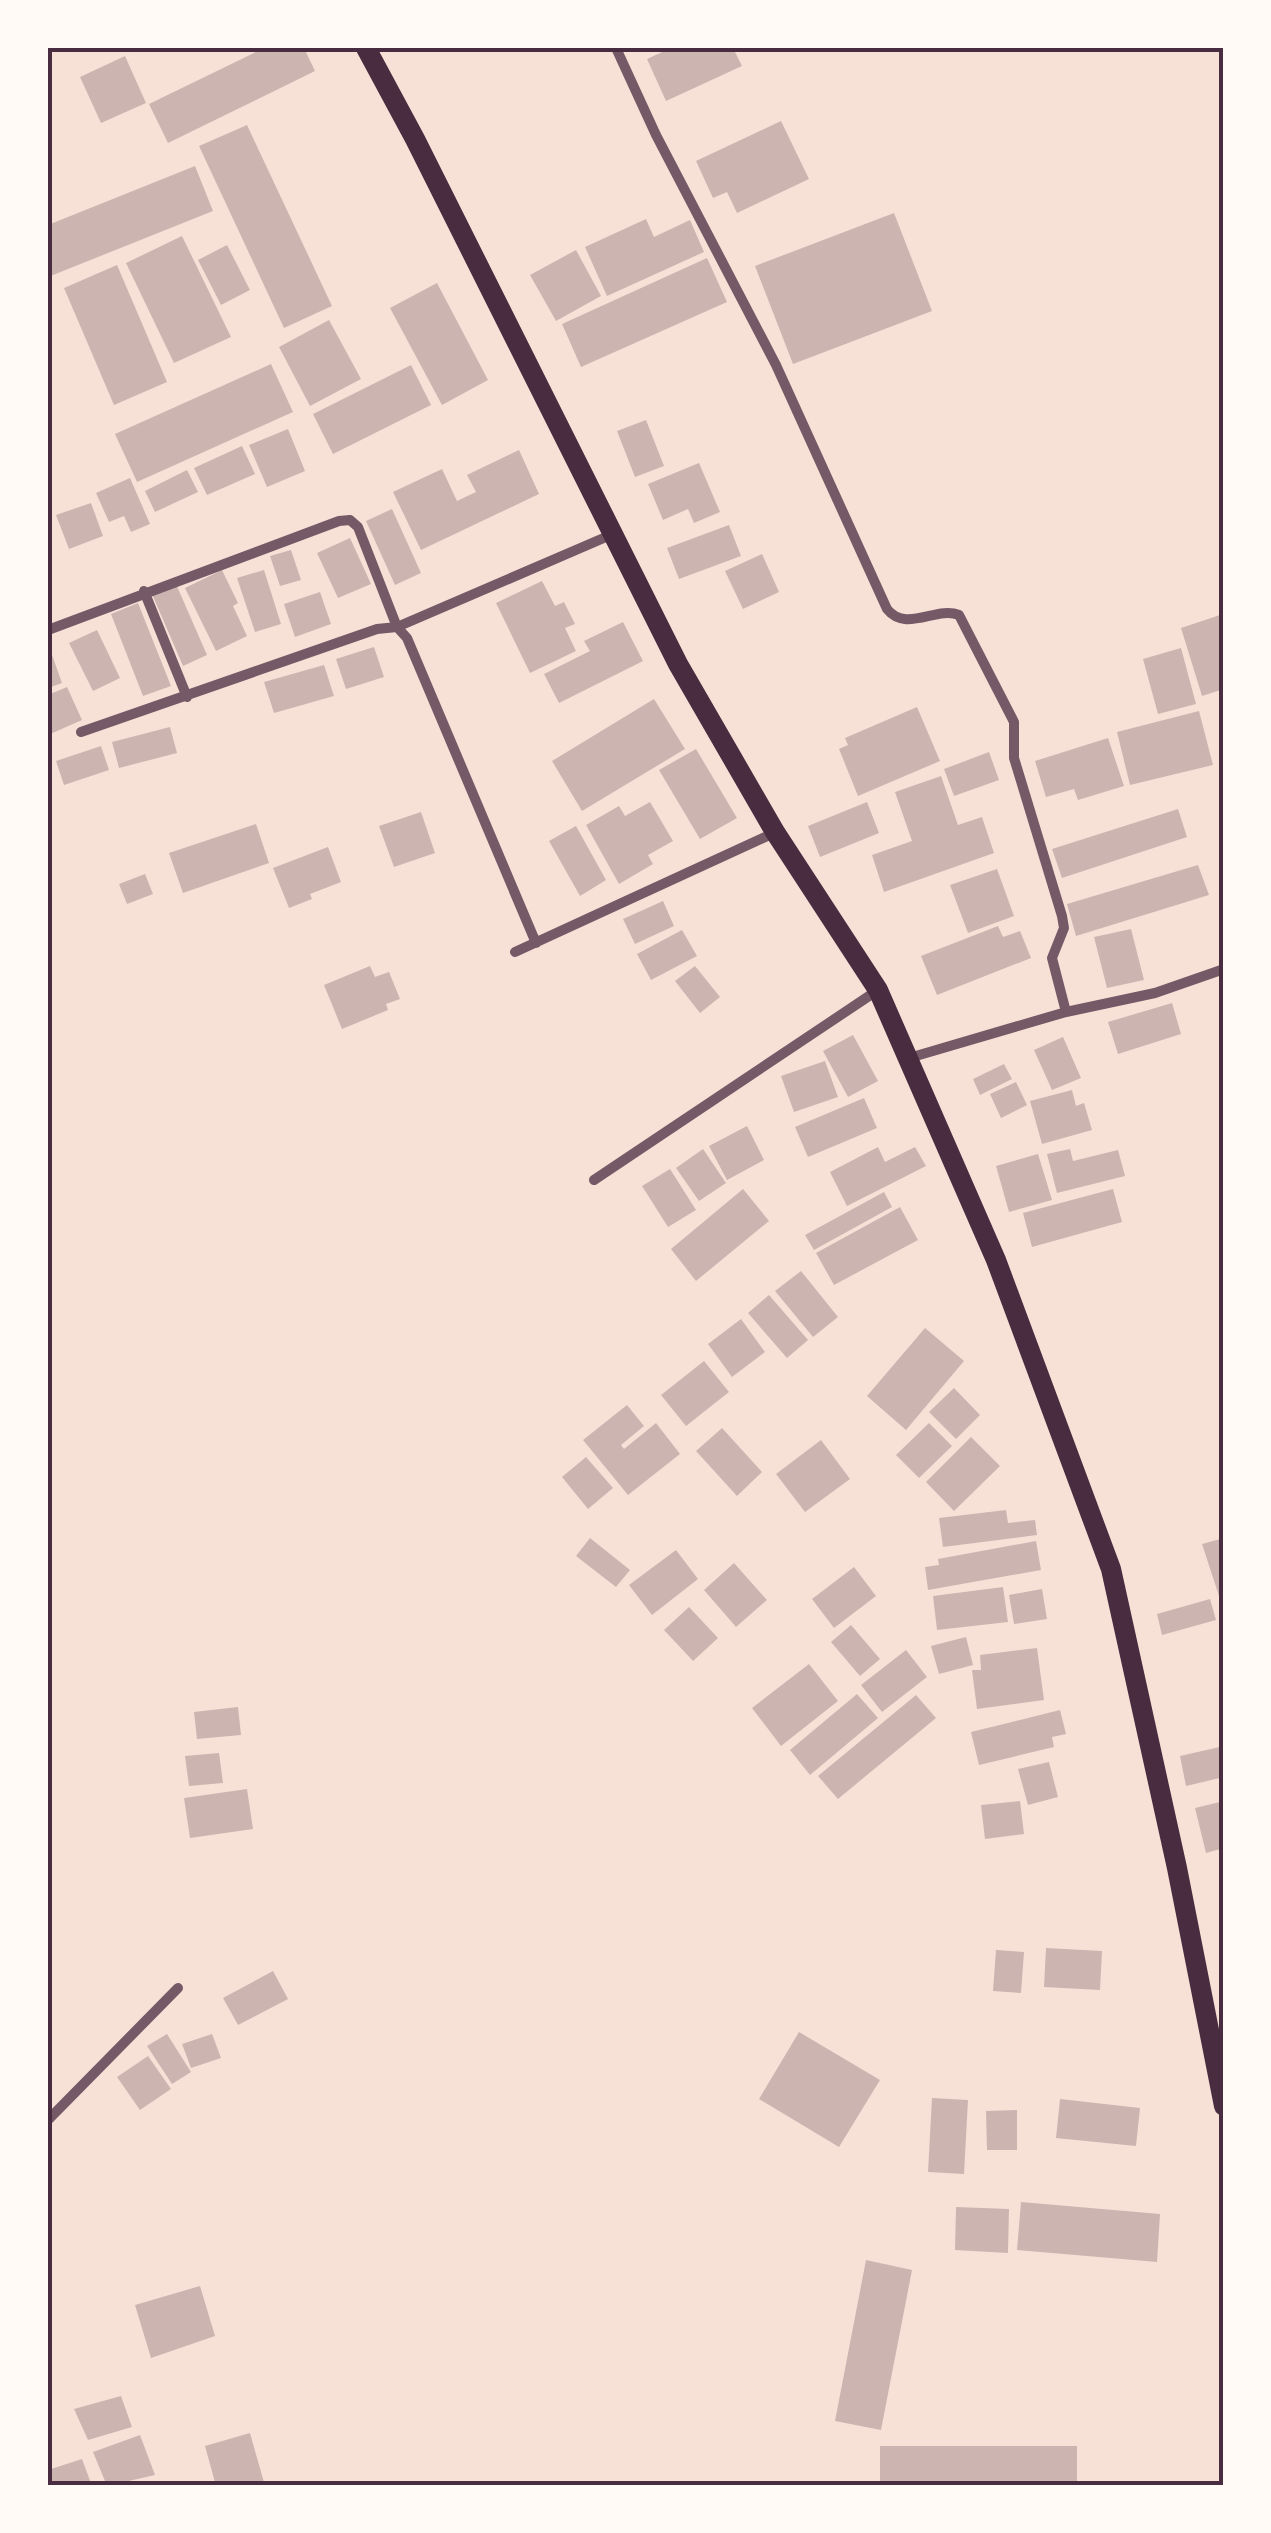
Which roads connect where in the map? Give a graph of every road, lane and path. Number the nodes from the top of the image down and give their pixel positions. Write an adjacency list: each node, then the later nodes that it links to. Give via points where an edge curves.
1 (366, 48): 3 (main road)
2 (616, 48): 14 (street, via 776,365 887,608 907,620 959,615 1014,722 1014,758 1062,916 1052,958)
3 (613, 534): 5 (street); 9 (main road)
4 (144, 592): 5 (street, via 350,520); 6 (street); 7 (street)
5 (396, 627): 7 (street); 10 (street, via 407,638)
6 (48, 630)
7 (187, 696): 8 (street)
8 (81, 732)
9 (775, 832): 10 (street); 13 (main road)
10 (536, 943): 11 (street)
11 (515, 952)
12 (1224, 969): 14 (street)
13 (878, 990): 15 (main road); 16 (street)
14 (1066, 1012): 15 (street)
15 (908, 1058): 18 (main road, via 996,1260 1110,1569)
16 (594, 1180)
17 (178, 1988): 19 (street)
18 (1224, 2106)
19 (48, 2120)

